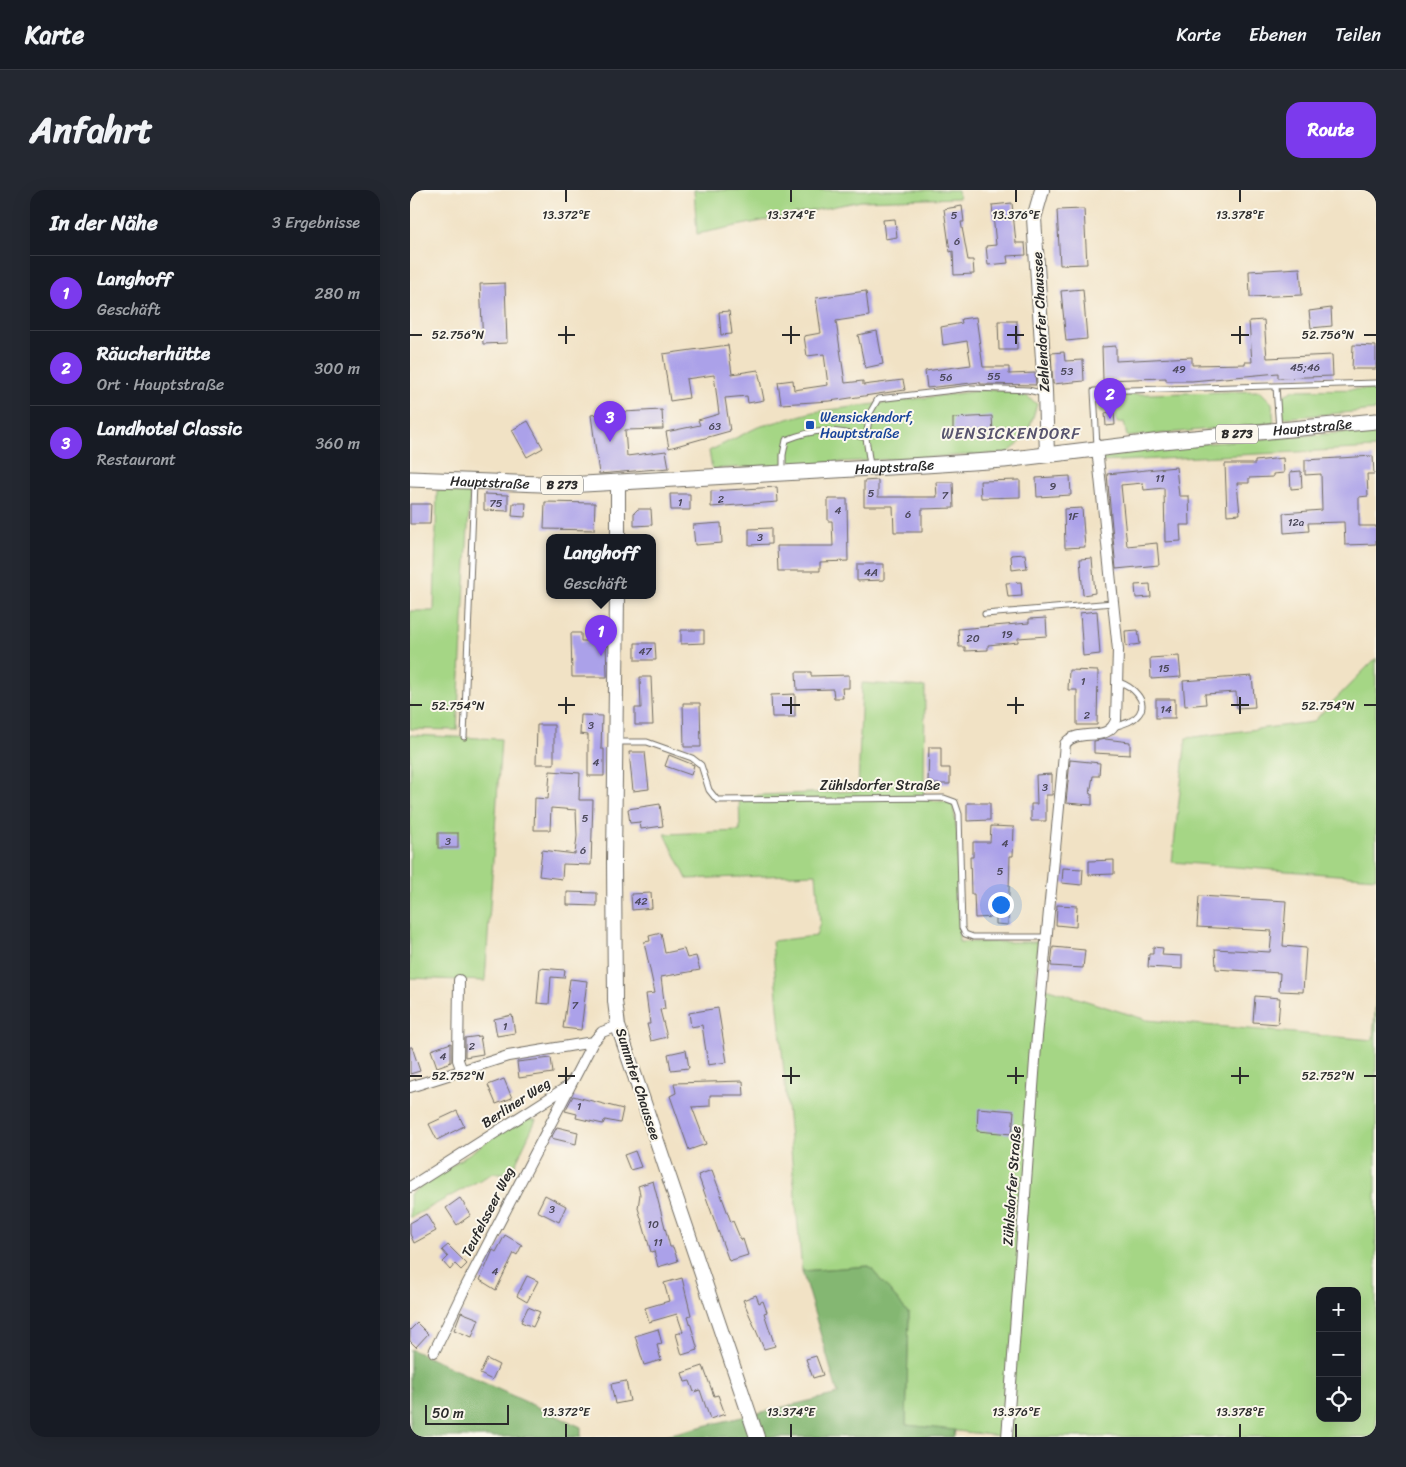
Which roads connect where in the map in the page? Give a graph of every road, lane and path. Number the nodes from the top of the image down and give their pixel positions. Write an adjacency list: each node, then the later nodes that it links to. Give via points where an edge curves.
1 (1042, 190): 4 (main road, Zehlendorfer Chaussee, via 1034,218)
2 (1376, 384): 3 (lane)
3 (1276, 387): 6 (lane); 8 (lane, via 1094,391)
4 (1045, 392): 7 (lane, via 978,388 878,399 870,413); 9 (main road, Zehlendorfer Chaussee)
5 (1376, 421): 6 (main road, Hauptstraße / B 273)
6 (1279, 430): 8 (main road, Hauptstraße / B 273)
7 (866, 438): 10 (lane); 11 (lane, via 833,431 804,432 786,440)
8 (1097, 448): 9 (main road, Hauptstraße / B 273); 17 (street)
9 (1047, 455): 10 (main road, Hauptstraße / B 273)
10 (870, 468): 11 (main road, Hauptstraße / B 273)
11 (783, 472): 14 (main road, Hauptstraße / B 273)
12 (410, 479): 13 (main road, Hauptstraße / B 273)
13 (474, 482): 14 (main road, Hauptstraße / B 273); 21 (lane)
14 (618, 483): 15 (main road)
15 (618, 534)
16 (617, 599): 22 (main road, Summter Chaussee)
17 (1114, 603): 18 (lane); 19 (street)
18 (985, 614)
19 (1119, 682): 20 (street); 20 (lane, via 1136,691 1141,710 1129,722)
20 (1114, 727): 23 (street, Zühlsdorfer Straße, via 1106,733 1071,739 1065,744)
21 (464, 737)
22 (616, 742): 23 (lane, Zühlsdorfer Straße, via 647,742 692,758 701,765 709,790 718,800 944,798 955,802 959,814 962,928 966,934 973,937); 25 (main road, Summter Chaussee, via 614,871)
23 (1047, 938): 33 (street, Zühlsdorfer Straße)
24 (459, 980): 27 (street, via 458,1060)
25 (618, 1026): 26 (street, Berliner Weg, via 602,1032); 32 (main road, Summter Chaussee)
26 (593, 1042): 27 (street, via 508,1056); 29 (street, Berliner Weg)
27 (462, 1070): 28 (street)
28 (410, 1086)
29 (568, 1086): 30 (street, Berliner Weg); 31 (street, Teufelsseer Weg)
30 (410, 1187)
31 (434, 1352)
32 (757, 1437)
33 (1007, 1437)

